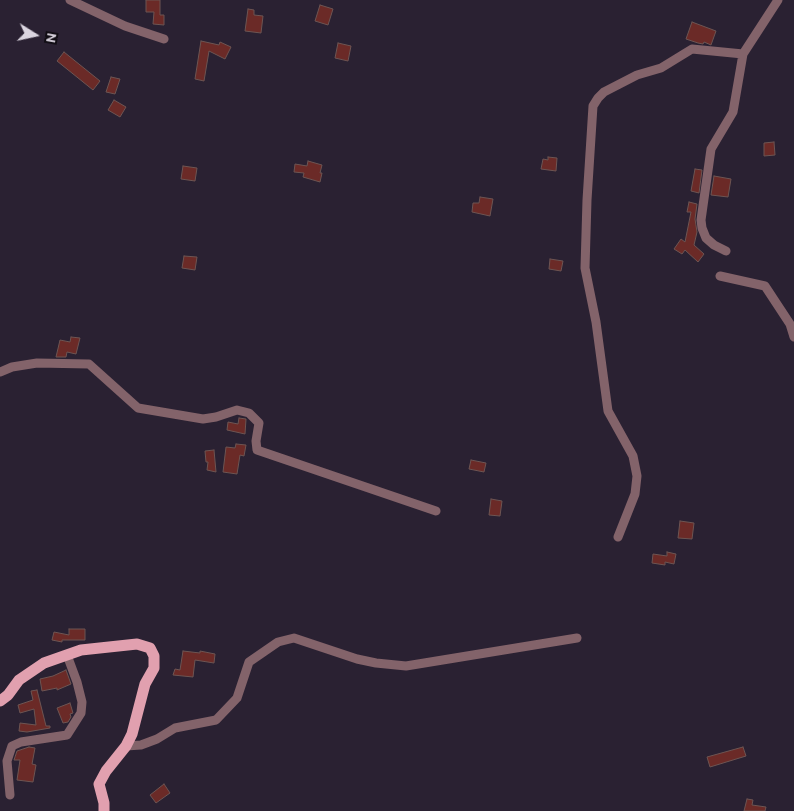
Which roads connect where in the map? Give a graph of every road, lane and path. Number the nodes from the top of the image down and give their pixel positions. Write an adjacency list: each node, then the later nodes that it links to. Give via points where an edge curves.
1 (70, 0): 3 (street, via 125,26)
2 (778, 0): 4 (street)
3 (164, 39)
4 (743, 54): 5 (street, via 733,112 711,149 701,220 706,238); 10 (street, via 692,49 661,68 604,92 593,106 585,268 608,411 632,456 637,476 635,494)
5 (726, 251)
6 (720, 276): 7 (street, via 765,286 790,324)
7 (794, 337)
8 (0, 372): 9 (street, via 37,363 89,364 138,408 203,419 237,410 249,413 259,423 256,450)
9 (436, 511)
10 (618, 537)
11 (577, 638): 14 (street, via 406,666 357,659 294,638 278,642 249,662 236,698 216,720 175,728 142,745)
12 (68, 655): 13 (main road, via 30,672); 14 (main road, via 81,650 137,644 150,648 154,668); 15 (street, via 82,702 81,713 67,735 12,746 8,760)
13 (0, 701)
14 (126, 746): 16 (main road, via 99,784)
15 (10, 794)
16 (104, 811)

